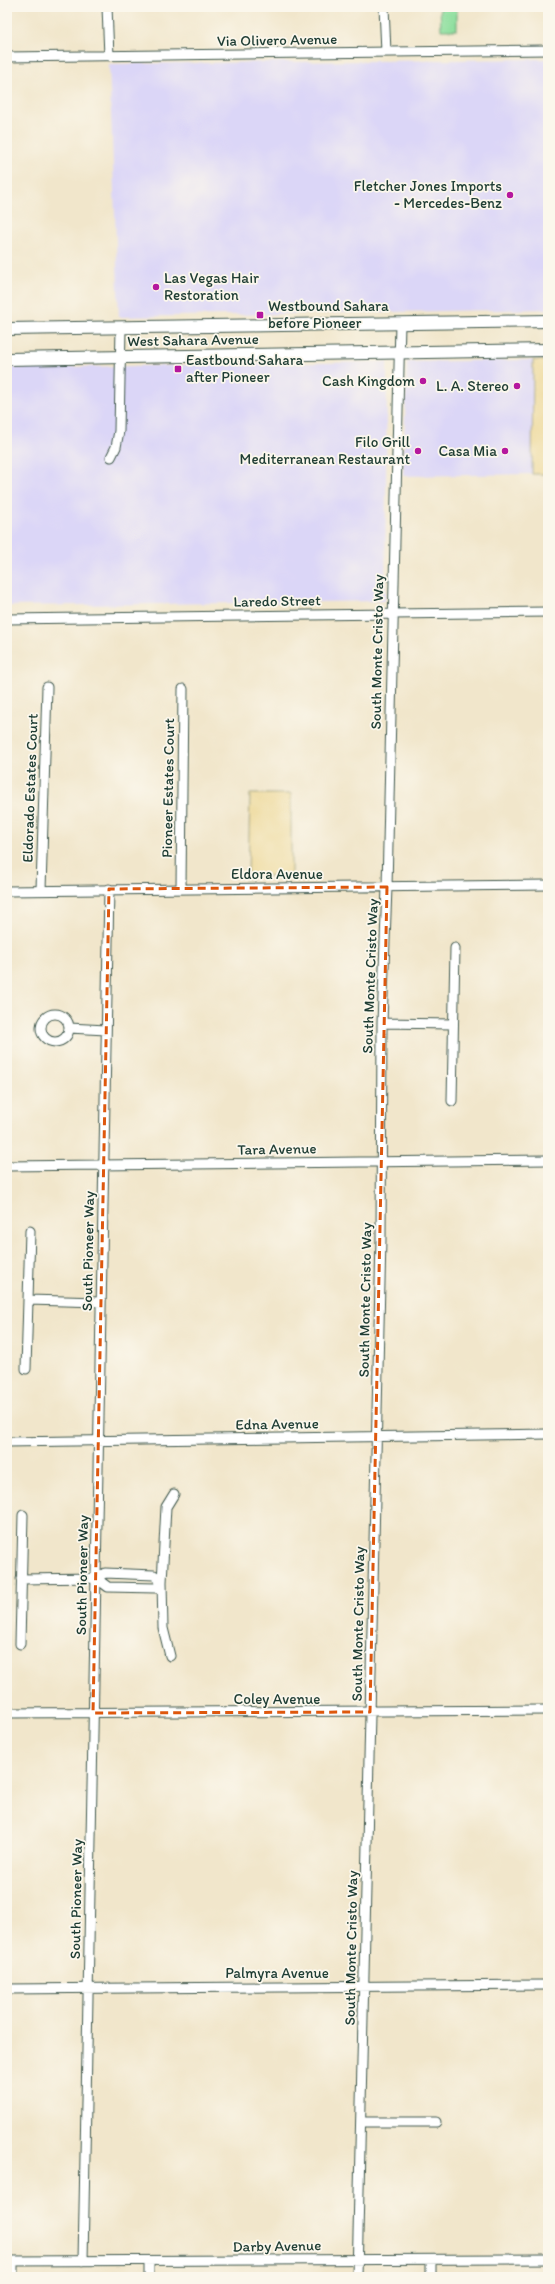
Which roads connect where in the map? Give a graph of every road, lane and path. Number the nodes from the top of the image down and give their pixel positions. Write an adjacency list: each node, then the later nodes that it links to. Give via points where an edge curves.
1 (107, 7): 5 (street)
2 (384, 7): 4 (street)
3 (548, 50): 4 (street, Via Olivero Avenue)
4 (386, 52): 5 (street, Via Olivero Avenue)
5 (110, 56): 6 (street, Via Olivero Avenue)
6 (7, 57)
7 (548, 321): 8 (main road, West Sahara Avenue)
8 (400, 324): 9 (main road, West Sahara Avenue); 12 (street, South Monte Cristo Way)
9 (121, 328): 10 (main road, West Sahara Avenue); 13 (street)
10 (7, 330)
11 (548, 350): 12 (main road, West Sahara Avenue)
12 (399, 353): 13 (main road, West Sahara Avenue); 17 (street, South Monte Cristo Way)
13 (121, 357): 14 (main road, West Sahara Avenue); 15 (street, via 119,431)
14 (7, 359)
15 (111, 457)
16 (548, 612): 17 (street, Laredo Street)
17 (392, 613): 18 (street, Laredo Street); 22 (street, South Monte Cristo Way)
18 (7, 619)
19 (47, 687): 25 (street, Eldorado Estates Court)
20 (183, 689): 23 (street, Pioneer Estates Court)
21 (548, 885): 22 (street, Eldora Avenue)
22 (387, 887): 23 (street, Eldora Avenue); 28 (street, South Monte Cristo Way)
23 (181, 888): 24 (street, Eldora Avenue)
24 (109, 889): 25 (street, Eldora Avenue); 31 (street, South Pioneer Way)
25 (41, 890): 26 (street, Eldora Avenue)
26 (7, 891)
27 (455, 948): 29 (street)
28 (382, 1023): 29 (street); 34 (street, South Monte Cristo Way)
29 (453, 1024): 32 (street)
30 (69, 1028): 31 (street)
31 (106, 1030): 35 (street, South Pioneer Way)
32 (452, 1101)
33 (548, 1160): 34 (street, Tara Avenue)
34 (380, 1161): 35 (street, Tara Avenue); 42 (street, South Monte Cristo Way)
35 (104, 1165): 36 (street, Tara Avenue); 39 (street, South Pioneer Way)
36 (7, 1166)
37 (30, 1231): 38 (street)
38 (28, 1300): 39 (street); 40 (street)
39 (101, 1302): 43 (street, South Pioneer Way)
40 (26, 1369)
41 (548, 1434): 42 (street, Edna Avenue)
42 (376, 1437): 43 (street, Edna Avenue); 53 (street, South Monte Cristo Way)
43 (98, 1440): 44 (street, Edna Avenue); 47 (street, South Pioneer Way)
44 (7, 1442)
45 (174, 1494): 49 (street, via 166,1508)
46 (23, 1515): 48 (street)
47 (96, 1578): 48 (street); 49 (street, via 105,1573 154,1575); 49 (street, via 108,1588 156,1588); 54 (street, South Pioneer Way)
48 (21, 1580): 50 (street)
49 (162, 1582): 51 (street, via 163,1628)
50 (20, 1644)
51 (170, 1656)
52 (548, 1710): 53 (street, Coley Avenue)
53 (370, 1712): 54 (street, Coley Avenue); 57 (street, South Monte Cristo Way)
54 (93, 1713): 55 (street, Coley Avenue); 58 (street, South Pioneer Way)
55 (7, 1714)
56 (548, 1985): 57 (street, Palmyra Avenue)
57 (364, 1986): 58 (street, Palmyra Avenue); 60 (street, South Monte Cristo Way)
58 (88, 1988): 59 (street, Palmyra Avenue); 66 (street, South Pioneer Way)
59 (7, 1989)
60 (361, 2122): 61 (street); 62 (street, South Monte Cristo Way)
61 (436, 2122)
62 (358, 2259): 64 (street, Darby Avenue); 67 (street, Darby Avenue); 70 (street, South Monte Cristo Way)
63 (548, 2259): 64 (street, Darby Avenue)
64 (431, 2260): 71 (street)
65 (10, 2261): 66 (street, Darby Avenue); 68 (street)
66 (83, 2261): 67 (street, Darby Avenue)
67 (149, 2261): 69 (street)
68 (13, 2277)
69 (149, 2277)
70 (357, 2277)
71 (431, 2277)

